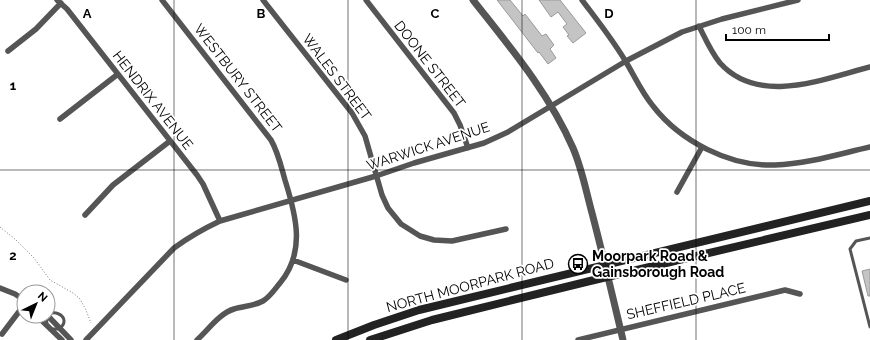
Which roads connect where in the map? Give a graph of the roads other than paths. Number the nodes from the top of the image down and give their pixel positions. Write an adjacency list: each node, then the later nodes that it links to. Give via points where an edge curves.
1 (162, 0): 21 (street, WESTBURY STREET, via 272,140)
2 (263, 0): 19 (street, WALES STREET, via 352,113 365,136)
3 (366, 0): 18 (street, DOONE STREET, via 454,113)
4 (473, 0): 13 (street)
5 (582, 0): 10 (street)
6 (798, 0): 8 (street, WARWICK AVENUE)
7 (59, 1): 9 (street, via 36,29); 12 (street, HENDRIX AVENUE)
8 (699, 26): 10 (street, WARWICK AVENUE); 11 (street, via 719,62 732,74 751,84 790,86)
9 (8, 51)
10 (626, 61): 13 (street, WARWICK AVENUE); 16 (street, via 661,116 689,140)
11 (870, 67)
12 (118, 74): 14 (street); 15 (street, HENDRIX AVENUE)
13 (552, 106): 18 (street, WARWICK AVENUE, via 508,132 484,144); 29 (street, via 579,165)
14 (60, 119)
15 (170, 141): 23 (street, via 113,185); 25 (street, HENDRIX AVENUE, via 203,184)
16 (702, 147): 17 (street, via 734,159 773,166 807,162); 20 (street)
17 (870, 147)
18 (468, 148): 19 (street, WARWICK AVENUE)
19 (376, 176): 21 (street, WARWICK AVENUE); 26 (street, WALES STREET, via 388,208 395,218 420,236 452,241)
20 (677, 192)
21 (292, 200): 25 (street, WARWICK AVENUE); 28 (street, WESTBURY STREET, via 297,234)
22 (870, 201): 29 (main road, NORTH MOORPARK ROAD)
23 (85, 215)
24 (870, 215): 30 (main road, NORTH MOORPARK ROAD)
25 (220, 221): 47 (street, WARWICK AVENUE, via 174,248)
26 (506, 229)
27 (870, 238): 40 (lane, via 856,241 850,249)
28 (293, 260): 31 (street); 48 (street, WESTBURY STREET, via 288,274 264,300 231,310)
29 (606, 264): 30 (street); 49 (main road, NORTH MOORPARK ROAD, via 419,310)
30 (608, 277): 43 (street); 50 (main road, NORTH MOORPARK ROAD, via 432,320)
31 (346, 280)
32 (0, 288): 34 (street)
33 (800, 294): 43 (street, SHEFFIELD PLACE, via 785,290)
34 (16, 296)
35 (56, 313): 42 (lane, via 61,314 64,322)
36 (16, 316): 44 (street)
37 (46, 324): 41 (street)
38 (48, 324): 41 (lane)
39 (56, 324): 42 (street)
40 (870, 327)
41 (50, 328): 42 (lane); 45 (street)
42 (60, 328): 46 (street)
43 (620, 329): 51 (street, SHEFFIELD PLACE); 52 (street)
44 (2, 334)
45 (62, 340)
46 (71, 340)
47 (86, 340)
48 (197, 340)
49 (336, 340)
50 (370, 340)
51 (578, 340)
52 (623, 340)

